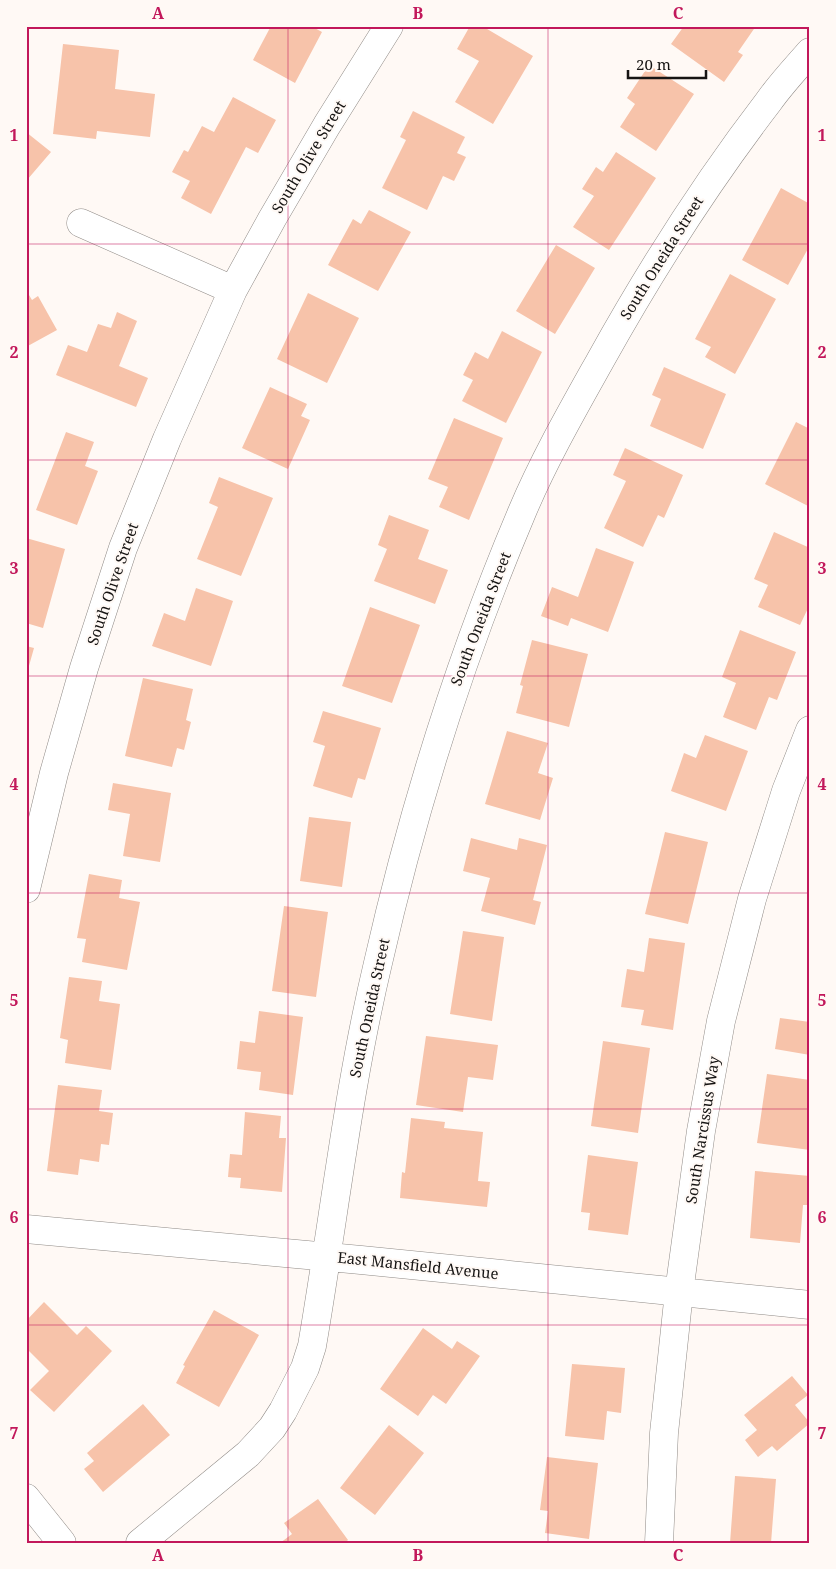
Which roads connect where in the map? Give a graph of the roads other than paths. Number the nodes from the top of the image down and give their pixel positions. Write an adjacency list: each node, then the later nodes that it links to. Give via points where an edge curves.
1 (389, 26): 4 (street, South Olive Street, via 322,133)
2 (810, 52): 8 (street, South Oneida Street, via 769,100 668,244 556,440 522,511 442,723 412,826 377,965 358,1058)
3 (81, 223): 4 (street)
4 (233, 290): 6 (street, South Olive Street, via 166,439 123,548 54,773)
5 (810, 730): 9 (street, South Narcissus Way, via 786,791 752,899 721,1021)
6 (26, 889)
7 (26, 1229): 8 (street, East Mansfield Avenue)
8 (326, 1257): 9 (street, East Mansfield Avenue); 13 (street, South Oneida Street, via 306,1368 272,1428 248,1454)
9 (678, 1292): 10 (street, East Mansfield Avenue); 14 (street, South Narcissus Way, via 664,1433)
10 (810, 1305)
11 (26, 1498): 12 (street)
12 (62, 1543)
13 (140, 1543)
14 (659, 1543)

